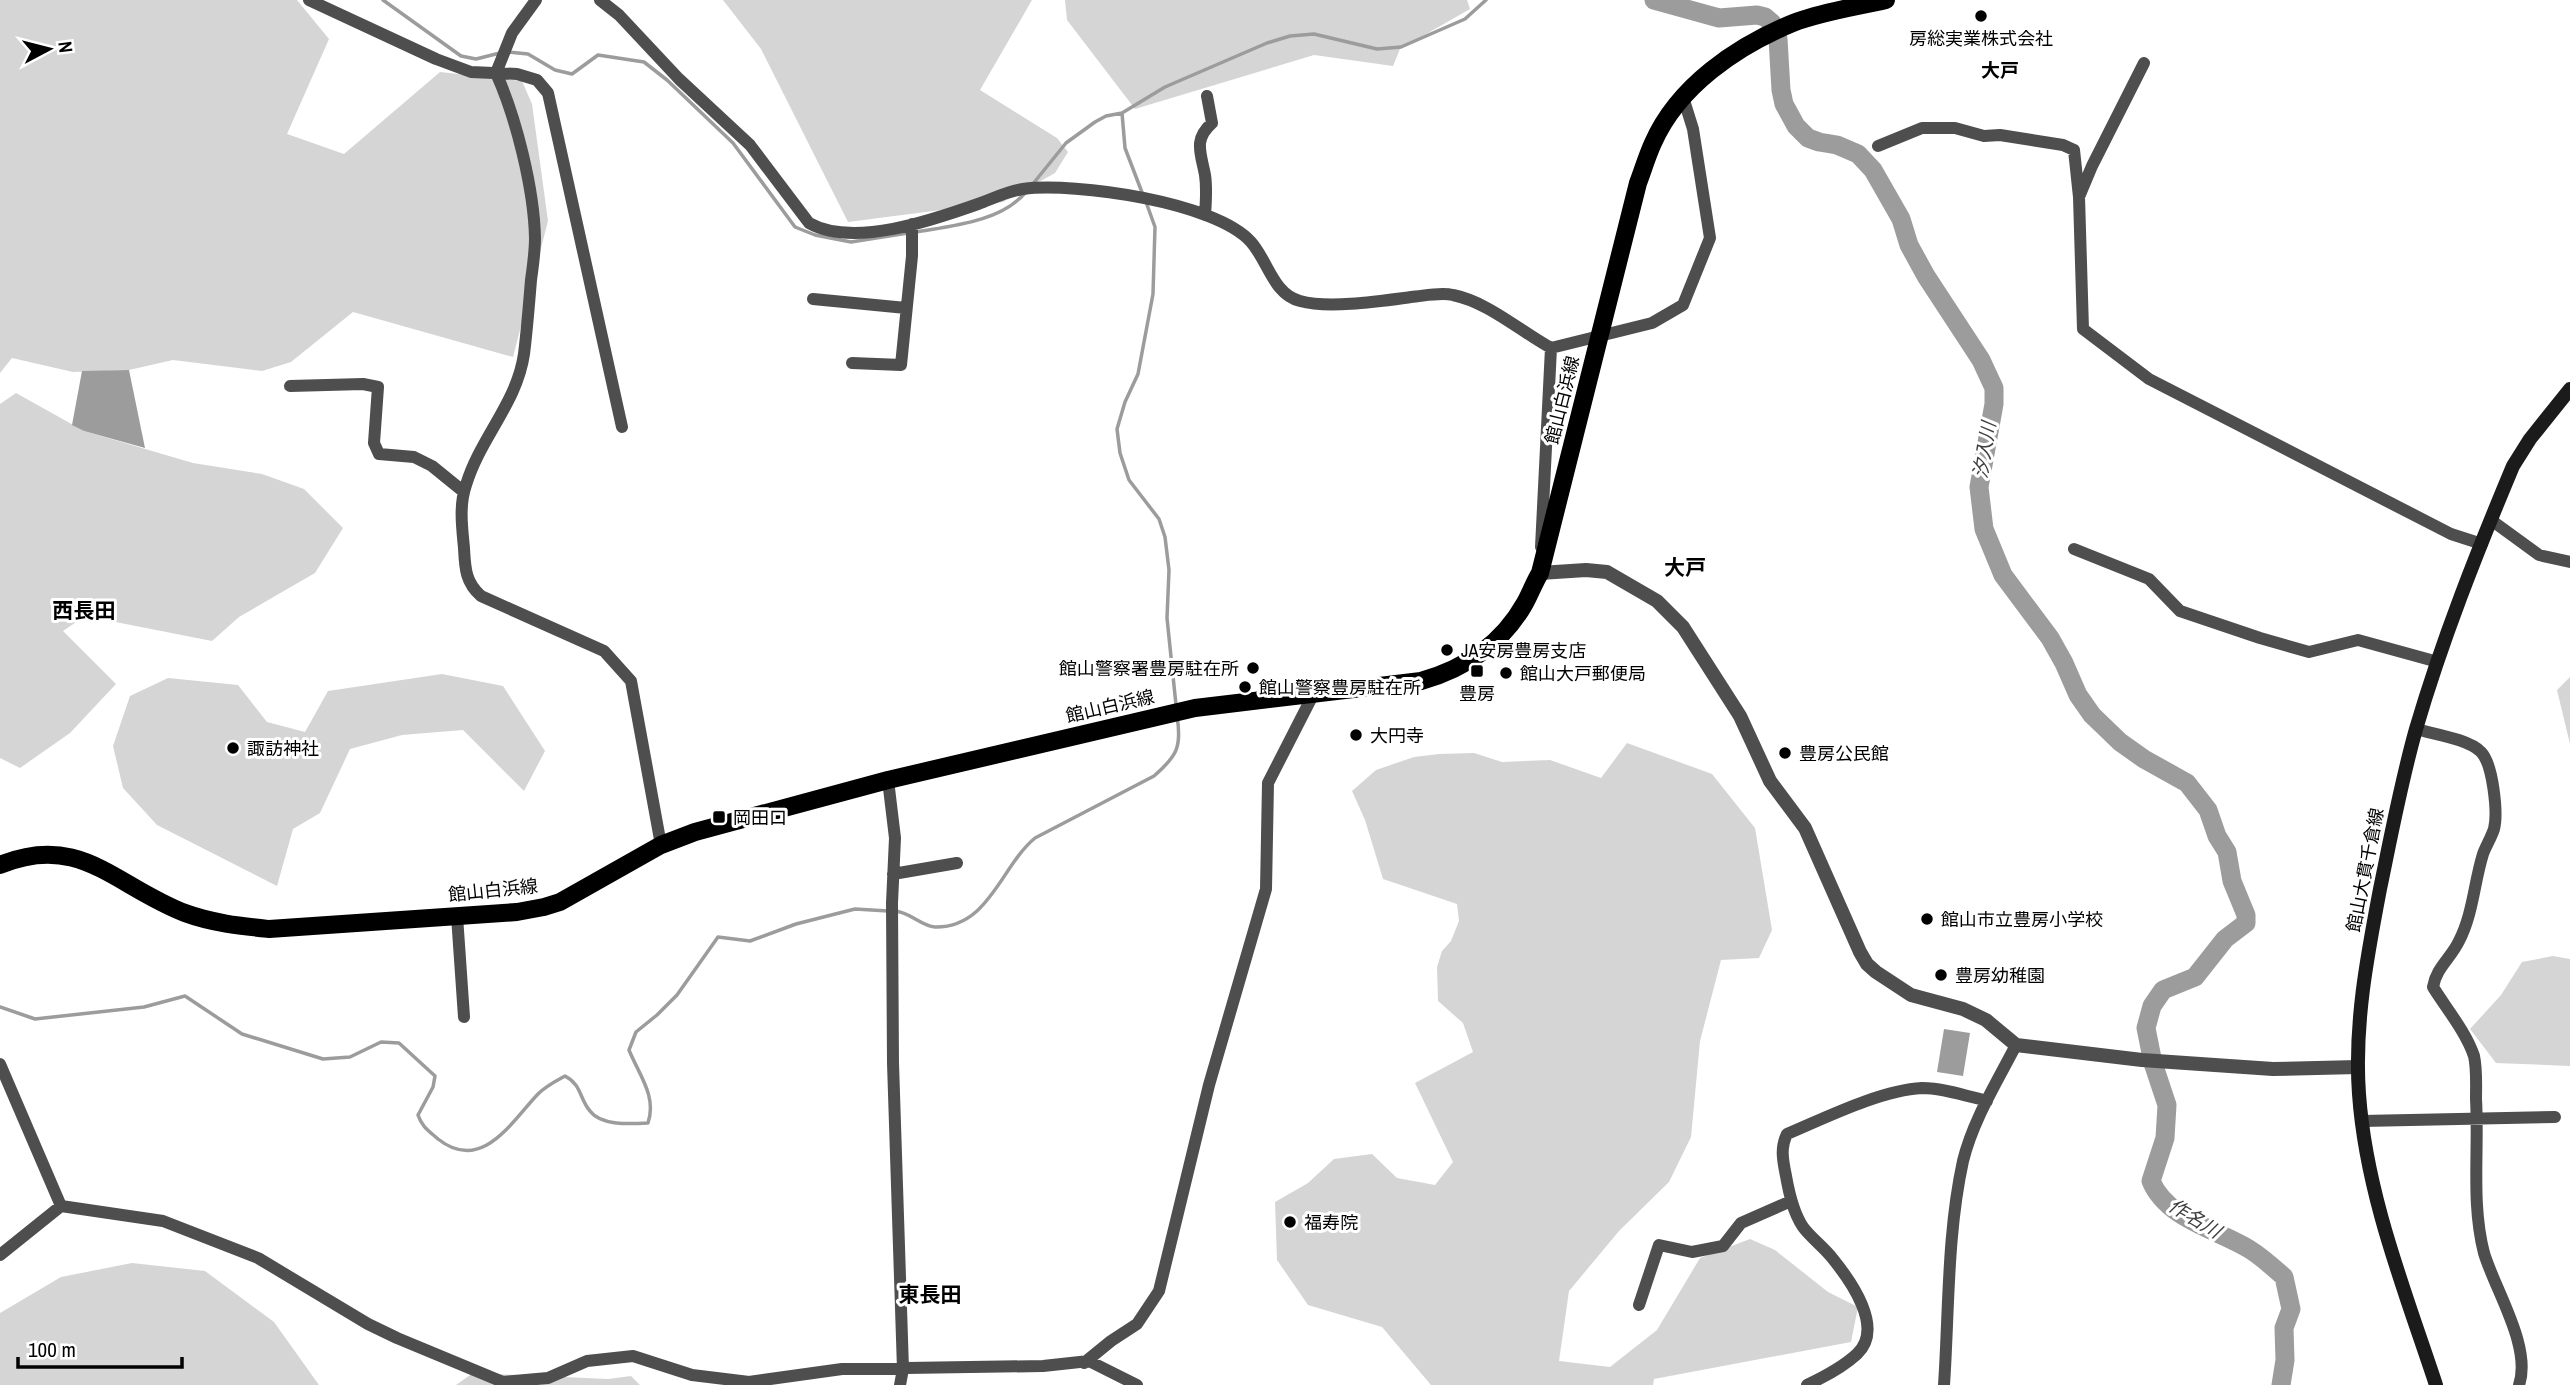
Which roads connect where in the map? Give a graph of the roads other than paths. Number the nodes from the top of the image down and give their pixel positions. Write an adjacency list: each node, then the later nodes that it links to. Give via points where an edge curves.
1 (309, 0): 6 (street, via 436,59 471,72)
2 (536, 0): 6 (street, via 518,22)
3 (600, 0): 12 (street, via 750,145 809,223 855,234)
4 (1886, 0): 8 (main road, 館山白浜線, via 1794,23 1741,50)
5 (2144, 64): 10 (street)
6 (496, 73): 20 (street, via 537,80 548,93); 21 (street, via 532,198 535,240 518,381)
7 (1207, 96): 11 (street, via 1212,123 1202,131 1199,147)
8 (1683, 97): 15 (main road, 館山白浜線, via 1654,141 1638,183); 15 (street, via 1693,129 1710,238 1683,305 1652,323)
9 (1878, 146): 10 (street, via 1922,128 1955,128 2063,145 2074,150)
10 (2079, 197): 23 (street, via 2083,329 2149,379 2451,534)
11 (1205, 215): 12 (street, via 1087,190 1038,189 1021,190); 16 (street, via 1238,230 1278,285 1300,301 1371,302 1451,295 1473,301)
12 (912, 232): 14 (street)
13 (813, 299): 14 (street)
14 (906, 308): 17 (street, via 901,365)
15 (1599, 336): 16 (street); 26 (main road, 館山白浜線)
16 (1551, 348): 26 (street)
17 (852, 363)
18 (290, 386): 21 (street, via 378,387 374,443 379,454 414,457)
19 (2570, 389): 22 (main road, 館山大貫千倉線, via 2513,466)
20 (622, 427)
21 (464, 492): 31 (street, via 462,529 466,575 472,587 481,596 604,651 631,681)
22 (2491, 520): 23 (main road, 館山大貫千倉線); 25 (street, via 2539,555)
23 (2482, 544): 27 (main road, 館山大貫千倉線)
24 (2074, 549): 27 (street, via 2149,579 2180,611 2260,638 2309,652 2358,640)
25 (2570, 562)
26 (1540, 573): 28 (main road, 館山白浜線, via 1511,623 1480,655 1461,667 1421,681); 37 (street, via 1607,572 1657,601 1683,627 1740,716 1770,781 1805,828 1867,964 1911,995 1986,1020)
27 (2438, 662): 29 (main road, 館山大貫千倉線)
28 (1314, 693): 30 (main road, 館山白浜線, via 1195,708); 48 (street, via 1268,783 1264,900 1209,1085 1159,1291 1137,1324)
29 (2416, 729): 39 (main road, 館山大貫千倉線, via 2367,958); 42 (street, via 2483,752 2495,801 2494,828 2472,905 2459,942 2435,975 2433,987 2475,1059)
30 (888, 780): 31 (main road, 館山白浜線); 34 (street, via 895,838)
31 (661, 845): 35 (main road, 館山白浜線, via 560,902 517,912)
32 (957, 863): 34 (street)
33 (0, 865): 35 (main road, 館山白浜線, via 34,854 86,860 183,912 240,926 270,929)
34 (893, 874): 49 (street, via 893,1063)
35 (457, 916): 36 (street)
36 (464, 1017)
37 (2016, 1045): 39 (street, via 2273,1069); 40 (street)
38 (0, 1064): 45 (street)
39 (2358, 1067): 43 (main road, 館山大貫千倉線)
40 (1987, 1101): 44 (street, via 1923,1088 1848,1108 1787,1134 1782,1155); 53 (street, via 1963,1161 1956,1205)
41 (2554, 1117): 42 (street)
42 (2477, 1120): 43 (street); 55 (street, via 2477,1219 2485,1256 2522,1359)
43 (2362, 1121): 54 (main road, 館山大貫千倉線, via 2378,1201)
44 (1791, 1201): 47 (street, via 1741,1223 1723,1245 1692,1252 1659,1245); 52 (street, via 1803,1227 1860,1296 1867,1325 1859,1353)
45 (61, 1206): 46 (street); 49 (street, via 163,1221 258,1258 368,1324 503,1382 548,1378 587,1361 633,1356 692,1375 749,1382 842,1369)
46 (0, 1255)
47 (1639, 1305)
48 (1084, 1363): 49 (street); 51 (street, via 1089,1361)
49 (903, 1369): 50 (street)
50 (900, 1385)
51 (1137, 1385)
52 (1807, 1385)
53 (1944, 1385)
54 (2436, 1385)
55 (2519, 1385)

